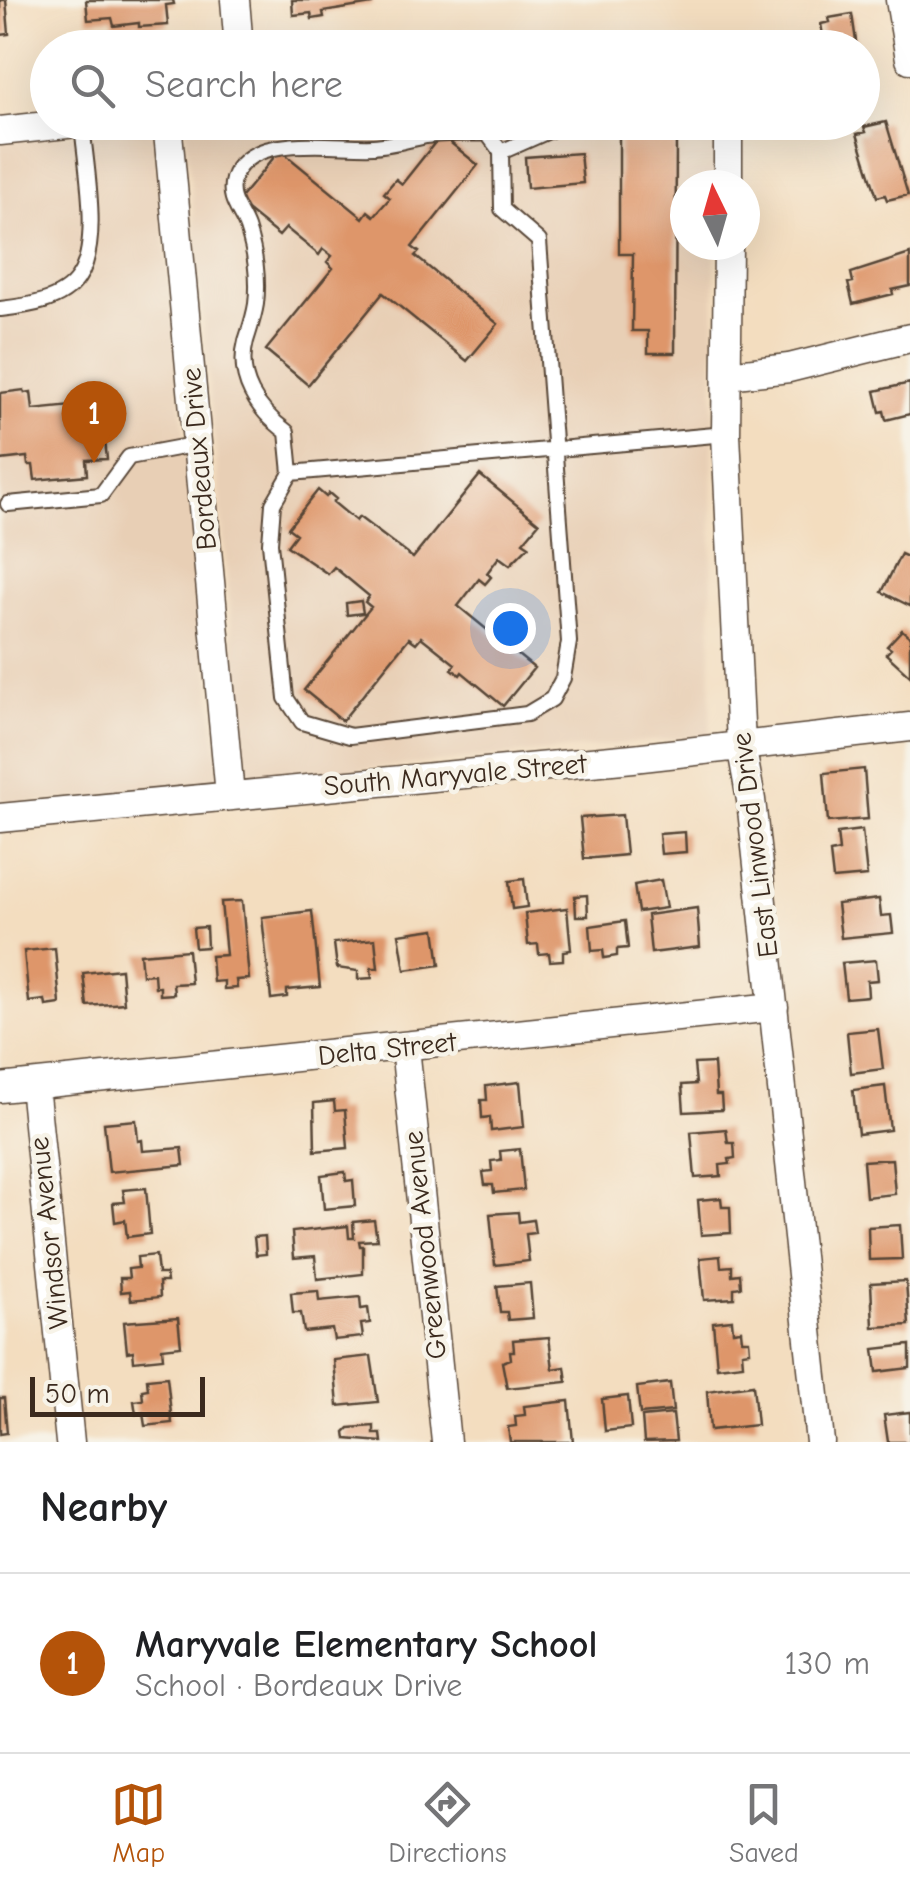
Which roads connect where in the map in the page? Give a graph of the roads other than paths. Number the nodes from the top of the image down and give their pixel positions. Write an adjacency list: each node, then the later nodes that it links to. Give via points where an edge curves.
1 (234, 0): 3 (street)
2 (900, 0): 4 (street)
3 (237, 30)
4 (910, 59)
5 (30, 128): 6 (street)
6 (0, 131)
7 (85, 140): 16 (lane, via 90,248 78,278 33,306)
8 (169, 140): 20 (street, Bordeaux Drive)
9 (406, 140): 22 (lane, via 270,148 242,163 232,181 234,208 246,223 255,261 257,295 245,344 250,394 287,432)
10 (492, 140): 13 (lane)
11 (527, 140): 13 (lane)
12 (728, 140): 14 (street)
13 (501, 152): 21 (lane, via 502,208 539,240)
14 (728, 170)
15 (728, 260): 18 (street, East Linwood Drive)
16 (0, 309)
17 (910, 338): 18 (street, via 789,368)
18 (727, 374): 19 (street, East Linwood Drive)
19 (726, 434): 21 (lane); 25 (street, East Linwood Drive)
20 (198, 444): 23 (lane, via 129,458 101,496); 26 (street, Bordeaux Drive)
21 (555, 449): 22 (lane); 22 (lane, via 570,642 552,700 526,714 350,736 302,722 286,698 270,544 273,504)
22 (291, 473)
23 (8, 504)
24 (910, 726): 25 (street, South Maryvale Street)
25 (741, 744): 26 (street, South Maryvale Street); 28 (street, East Linwood Drive)
26 (230, 795): 27 (street, South Maryvale Street)
27 (0, 818)
28 (774, 1008): 29 (street, Delta Street); 34 (street, East Linwood Drive)
29 (405, 1048): 30 (street, Delta Street); 33 (street, Greenwood Avenue)
30 (34, 1084): 31 (street, Delta Street); 32 (street, Windsor Avenue)
31 (0, 1088)
32 (70, 1442)
33 (446, 1442)
34 (820, 1442)

